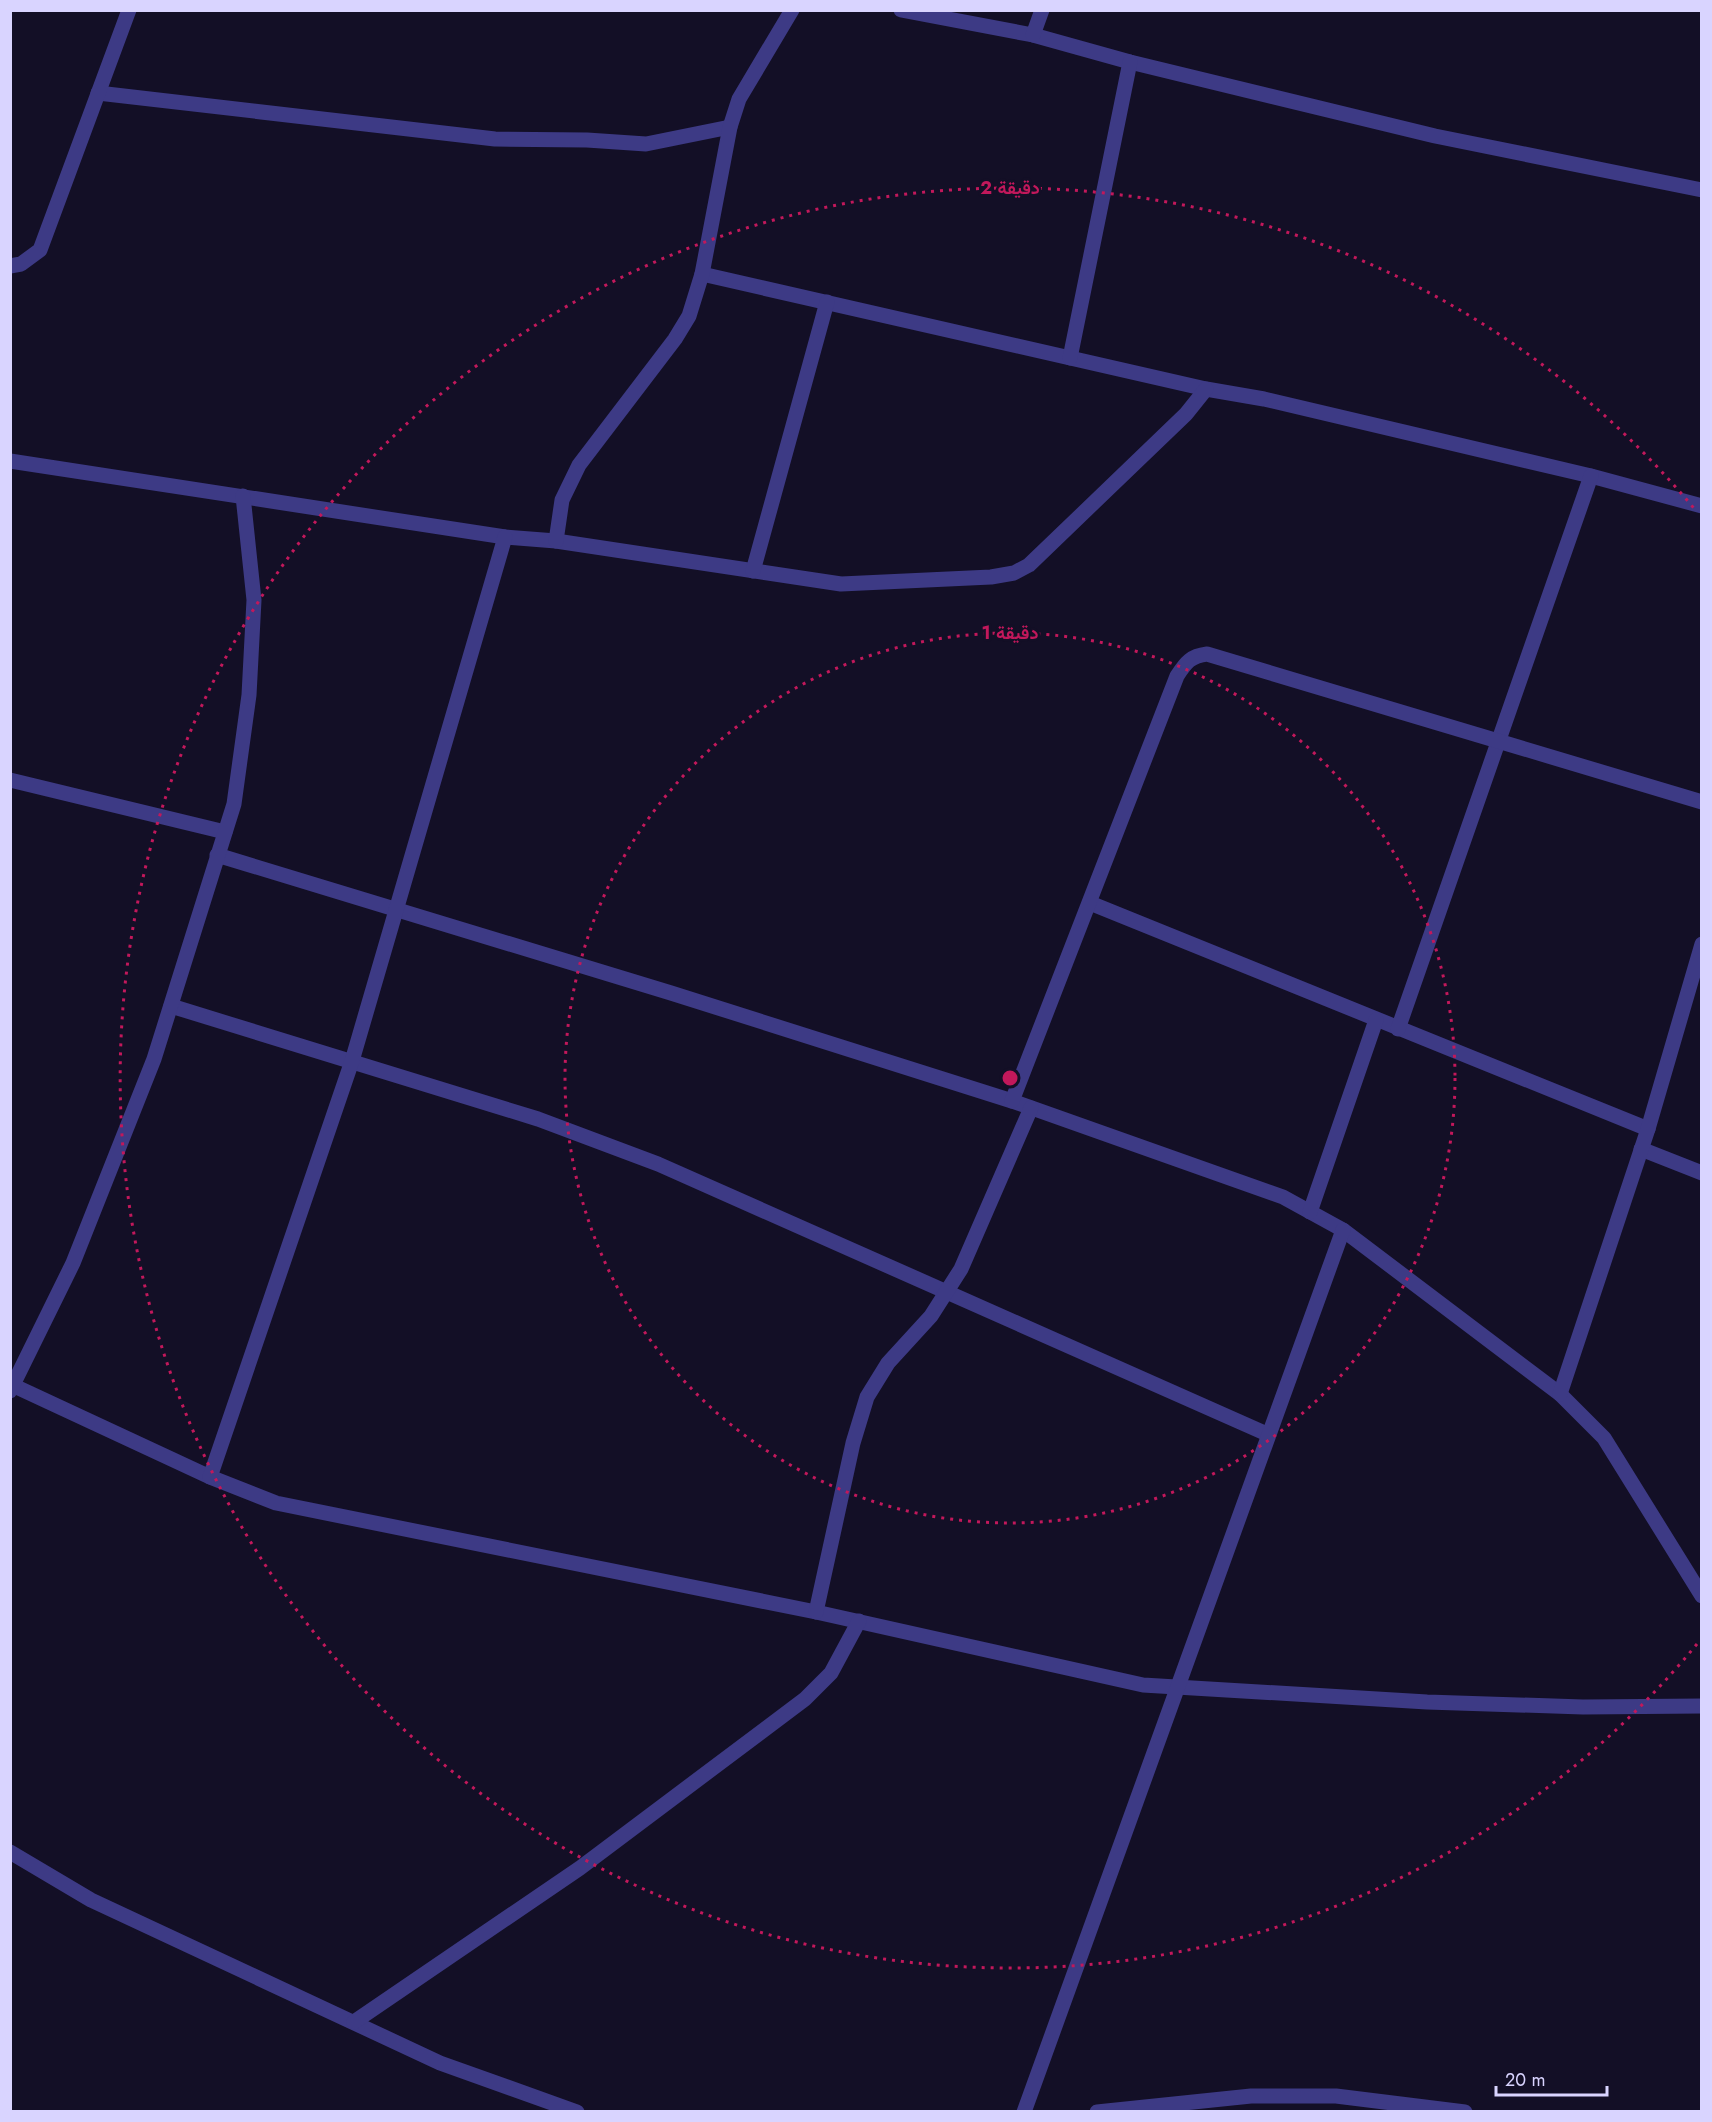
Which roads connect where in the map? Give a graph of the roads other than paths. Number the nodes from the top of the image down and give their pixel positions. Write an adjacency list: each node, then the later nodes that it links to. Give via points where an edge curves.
1 (129, 10): 7 (street)
2 (792, 10): 8 (street, via 744,90)
3 (901, 10): 5 (street)
4 (1042, 10): 5 (street)
5 (1033, 35): 6 (street)
6 (1130, 62): 9 (street, via 1435,136); 13 (street)
7 (98, 93): 8 (street, via 495,139 646,144); 10 (street, via 40,250 21,264)
8 (730, 127): 11 (street)
9 (1701, 190)
10 (10, 266)
11 (702, 274): 12 (street); 20 (street, via 689,316 675,339 579,465 562,500)
12 (827, 302): 13 (street); 21 (street)
13 (1070, 358): 14 (street)
14 (1206, 389): 16 (street, via 1264,399); 21 (street, via 1186,414 1029,565 1014,573 841,584)
15 (10, 461): 17 (street)
16 (1591, 476): 18 (street); 22 (street)
17 (243, 496): 19 (street); 25 (street, via 254,600 249,694 234,804)
18 (1701, 506)
19 (505, 537): 20 (street); 28 (street)
20 (556, 541): 21 (street)
21 (753, 571)
22 (1498, 742): 24 (street); 27 (street, via 1207,654 1194,656 1177,676); 33 (street)
23 (10, 780): 25 (street)
24 (1701, 802)
25 (225, 832): 26 (street)
26 (217, 855): 28 (street); 31 (street)
27 (1090, 903): 32 (street); 35 (street)
28 (398, 910): 34 (street); 35 (street)
29 (1701, 944): 30 (street)
30 (1696, 987): 37 (street)
31 (171, 1006): 34 (street); 43 (street, via 73,1263)
32 (1376, 1020): 33 (street); 40 (street)
33 (1398, 1029): 37 (street)
34 (351, 1060): 42 (street, via 538,1119 658,1164); 46 (street)
35 (1012, 1101): 36 (street)
36 (1032, 1108): 40 (street, via 1283,1197); 42 (street, via 982,1225)
37 (1648, 1129): 38 (street)
38 (1641, 1149): 39 (street); 44 (street)
39 (1701, 1173)
40 (1310, 1212): 41 (street)
41 (1343, 1230): 44 (street); 45 (street)
42 (945, 1293): 45 (street); 48 (street, via 931,1316 888,1363 867,1397 853,1443)
43 (12, 1387): 46 (street)
44 (1560, 1394): 47 (street, via 1604,1438)
45 (1267, 1434): 50 (street)
46 (210, 1477): 48 (street, via 276,1503)
47 (1701, 1596)
48 (816, 1612): 49 (street)
49 (859, 1621): 50 (street, via 1143,1685); 53 (street, via 831,1673 805,1699 580,1868)
50 (1177, 1688): 51 (street, via 1438,1703); 55 (street)
51 (1701, 1706)
52 (10, 1852): 53 (street, via 91,1900)
53 (354, 2022): 54 (street, via 440,2063)
54 (577, 2112)
55 (1024, 2112)
56 (1098, 2112): 57 (street, via 1251,2096 1326,2096)
57 (1465, 2112)

